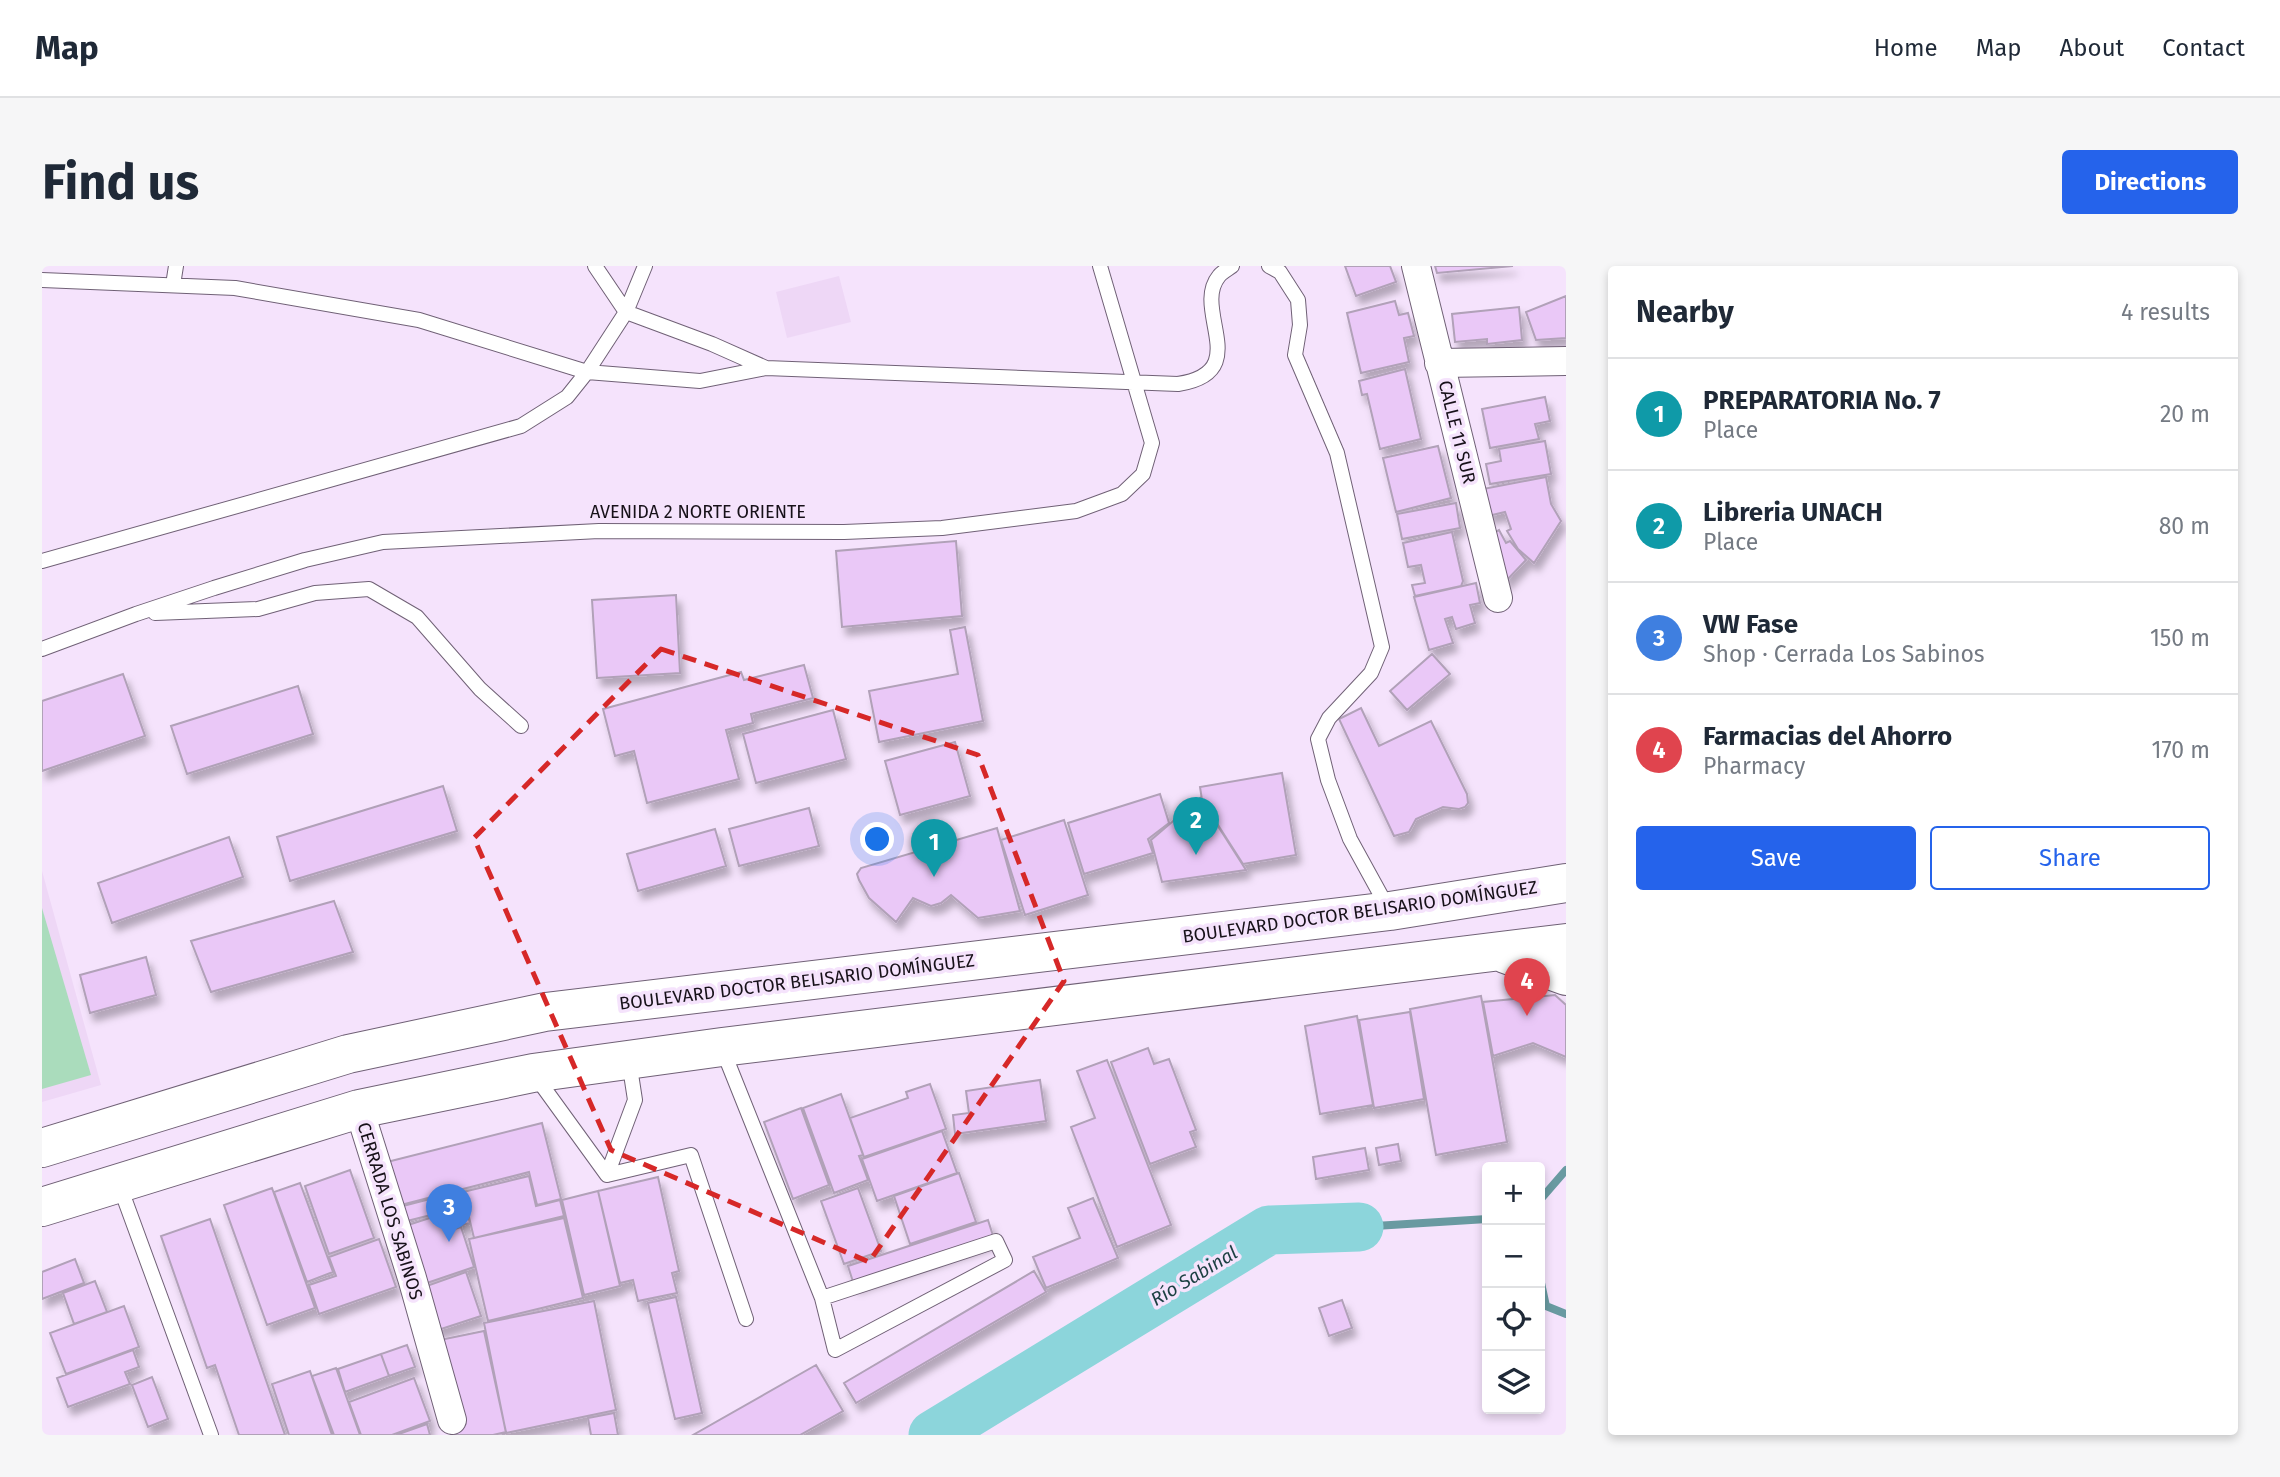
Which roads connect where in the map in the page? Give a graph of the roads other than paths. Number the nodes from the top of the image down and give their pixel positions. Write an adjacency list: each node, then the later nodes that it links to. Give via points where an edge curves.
1 (176, 266): 9 (lane)
2 (595, 266): 10 (lane)
3 (645, 266): 10 (lane)
4 (1100, 266): 15 (lane, AVENIDA 2 NORTE ORIENTE)
5 (1232, 266): 15 (lane, via 1217,277 1212,297 1217,356 1212,372 1178,384)
6 (1269, 266): 22 (lane, via 1280,272 1298,300 1295,355 1338,453 1382,648 1371,673 1329,718 1318,739 1350,839)
7 (1416, 266): 12 (street, CALLE 11 SUR)
8 (42, 280): 9 (lane)
9 (173, 285): 14 (lane, via 235,288 419,320)
10 (626, 312): 13 (lane); 14 (lane)
11 (1566, 361): 12 (street)
12 (1439, 363): 17 (street, CALLE 11 SUR)
13 (766, 368): 14 (lane, via 700,381); 15 (lane)
14 (587, 372): 16 (lane, via 567,397 521,426)
15 (1135, 384): 18 (lane, AVENIDA 2 NORTE ORIENTE, via 1152,443 1143,474 1122,494 1076,510 942,528 599,531 383,542 305,560)
16 (42, 561)
17 (1498, 598)
18 (136, 614): 19 (lane, AVENIDA 2 NORTE ORIENTE); 20 (lane, via 258,609 315,593 369,589 417,617 480,690)
19 (42, 649)
20 (521, 726)
21 (1566, 883): 22 (main road, BOULEVARD DOCTOR BELISARIO DOMÍNGUEZ)
22 (1390, 911): 30 (main road, BOULEVARD DOCTOR BELISARIO DOMÍNGUEZ, via 544,1012 348,1054)
23 (1566, 943): 24 (main road)
24 (1497, 951): 25 (main road); 26 (main road)
25 (1566, 976)
26 (722, 1047): 27 (main road); 34 (lane)
27 (629, 1060): 28 (main road); 31 (lane, via 635,1100)
28 (533, 1073): 29 (main road); 31 (lane)
29 (359, 1109): 32 (main road); 36 (street, CERRADA LOS SABINOS)
30 (42, 1148)
31 (607, 1175): 35 (lane, via 691,1155)
32 (119, 1183): 33 (main road); 37 (lane)
33 (42, 1207)
34 (822, 1298): 34 (lane, via 835,1350 1005,1260 996,1241)
35 (746, 1319)
36 (452, 1420)
37 (211, 1435)

